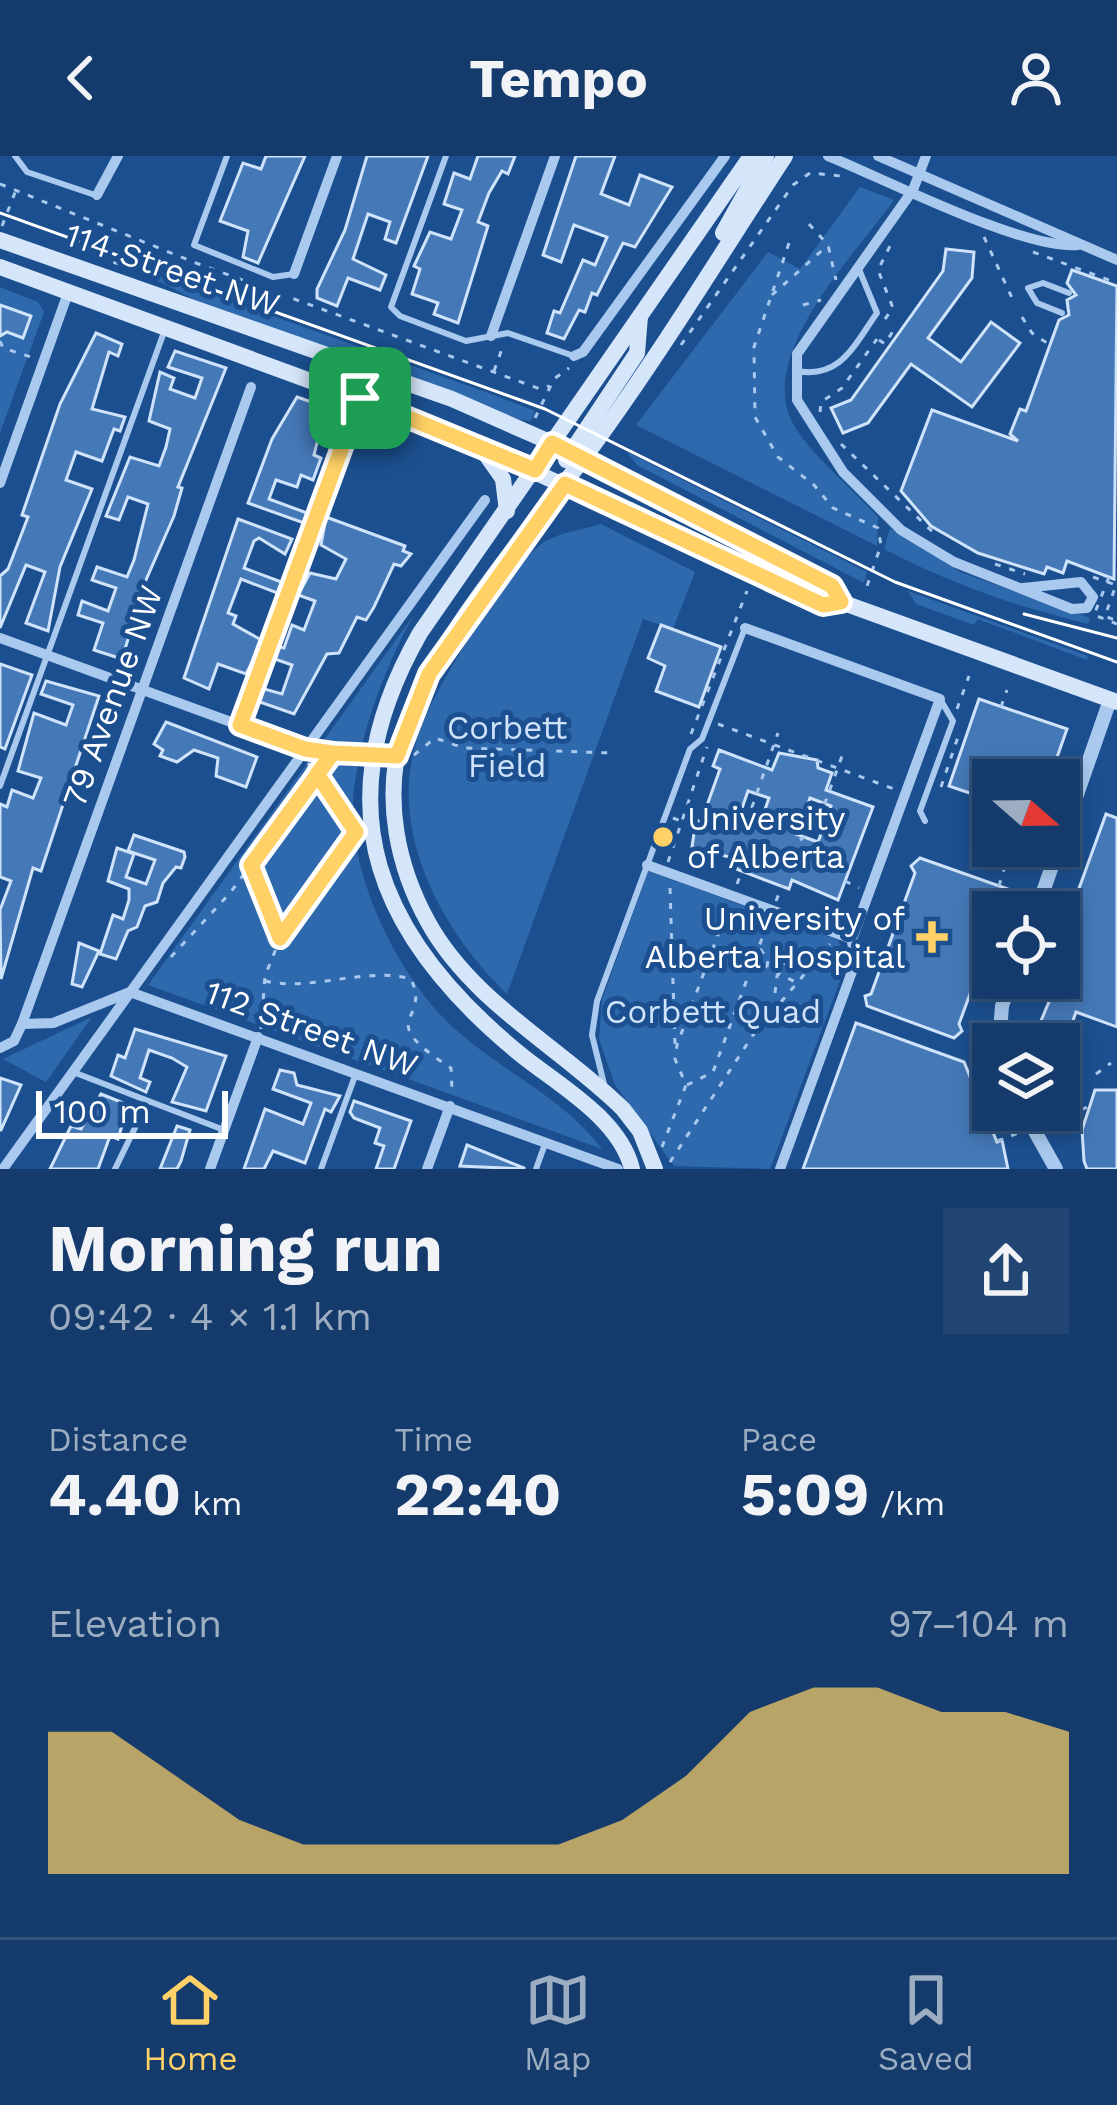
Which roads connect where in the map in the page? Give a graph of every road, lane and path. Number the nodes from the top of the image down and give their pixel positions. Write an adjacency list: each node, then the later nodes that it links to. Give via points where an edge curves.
1 (15, 156): 19 (lane, via 27,172)
2 (118, 156): 19 (street)
3 (227, 156): 32 (lane, via 194,245 273,277)
4 (337, 156): 32 (street)
5 (446, 156): 47 (lane, via 392,307 466,341)
6 (555, 156): 47 (street)
7 (725, 156): 51 (street)
8 (751, 156): 62 (main road, via 640,316 637,352)
9 (766, 156): 27 (main road, via 724,229)
10 (785, 156): 27 (main road)
11 (828, 156): 18 (street)
12 (878, 156): 14 (street)
13 (926, 156): 14 (street)
14 (920, 172): 18 (street); 25 (street)
15 (850, 179): 50 (path, via 809,170 793,185)
16 (0, 184): 17 (path)
17 (16, 188): 20 (path, via 10,206); 39 (path)
18 (913, 190): 25 (street, via 1012,231); 30 (street)
19 (97, 195)
20 (0, 205)
21 (809, 224): 24 (path)
22 (0, 240): 62 (main road, 114 Street NW, via 452,399)
23 (892, 242): 43 (path, via 878,269 893,308)
24 (828, 245): 36 (path); 37 (path)
25 (1078, 245): 29 (street)
26 (1020, 247): 33 (path)
27 (718, 257): 62 (main road)
28 (995, 259): 38 (path)
29 (1117, 260)
30 (858, 266): 36 (street); 53 (lane, via 877,313 836,369)
31 (0, 267): 34 (main road, 114 Street NW)
32 (294, 274): 39 (path, via 304,286)
33 (1117, 283)
34 (68, 293): 44 (main road, 114 Street NW); 64 (street)
35 (1069, 293): 41 (lane, via 1042,283 1028,288 1037,303)
36 (836, 297): 40 (path); 53 (street, via 802,344)
37 (770, 299)
38 (1013, 300)
39 (300, 302): 54 (path)
40 (802, 305)
41 (1062, 313)
42 (1022, 316): 49 (path)
43 (883, 322)
44 (166, 329): 57 (main road, 114 Street NW); 84 (lane)
45 (508, 333): 47 (lane); 51 (lane); 54 (path)
46 (898, 334): 58 (path, via 885,344 875,338 842,388 821,402)
47 (491, 336)
48 (0, 341): 52 (path)
49 (1050, 345)
50 (676, 352)
51 (574, 356): 55 (path)
52 (31, 357)
53 (794, 370): 77 (street, via 804,417 883,514 936,553)
54 (494, 371): 55 (path)
55 (549, 386): 59 (path)
56 (251, 387): 86 (street, 79 Avenue NW)
57 (360, 398): 60 (main road, 114 Street NW); 93 (lane)
58 (820, 415)
59 (535, 418)
60 (464, 438): 63 (main road, 114 Street NW); 69 (main road, via 497,467)
61 (840, 443): 67 (path)
62 (568, 451): 63 (main road); 65 (main road); 80 (main road, 114 Street NW, via 832,586)
63 (535, 470): 65 (main road, 114 Street NW); 69 (main road)
64 (0, 483)
65 (565, 484): 80 (main road, 114 Street NW, via 823,605); 101 (main road, via 429,674)
66 (485, 500): 100 (street)
67 (901, 500): 68 (path); 71 (path)
68 (890, 508)
69 (507, 511): 103 (main road, via 406,656)
70 (874, 524): 78 (path, via 881,545)
71 (952, 547)
72 (989, 557): 75 (path)
73 (1083, 574): 76 (path)
74 (1109, 577): 81 (path, bridge, via 1094,615)
75 (1040, 579)
76 (1117, 585): 81 (path, via 1105,616)
77 (1023, 588): 77 (street, via 1078,610 1094,597 1081,582)
78 (866, 589)
79 (748, 591): 95 (path)
80 (841, 602): 89 (main road, 114 Street NW)
81 (1117, 622)
82 (745, 628): 88 (street); 108 (lane)
83 (0, 638): 84 (street)
84 (47, 655): 86 (street); 106 (lane)
85 (969, 676): 91 (path)
86 (142, 690): 93 (street); 140 (street, 79 Avenue NW)
87 (1007, 691): 90 (path)
88 (940, 699): 91 (lane); 131 (street)
89 (1114, 701): 124 (street)
90 (1001, 707)
91 (952, 721): 111 (lane, via 920,811)
92 (716, 724): 96 (path)
93 (240, 725): 100 (street)
94 (778, 733): 96 (path)
95 (688, 741)
96 (774, 742): 104 (path); 109 (path, via 752,808)
97 (708, 743): 110 (path)
98 (333, 753): 100 (path); 103 (path); 105 (path)
99 (612, 753): 101 (path, via 464,748 435,738)
100 (306, 756): 105 (path); 138 (street)
101 (397, 756): 150 (main road, via 397,838 437,938 484,993)
102 (842, 756): 104 (path)
103 (374, 759): 167 (main road, via 378,857 420,956 484,1024 592,1111)
104 (839, 766): 107 (path); 113 (path, via 816,828)
105 (317, 774): 114 (path); 130 (path, via 358,832)
106 (0, 786)
107 (895, 790)
108 (666, 815): 110 (path); 115 (lane)
109 (762, 819)
110 (680, 820): 112 (path); 116 (path)
111 (925, 821)
112 (694, 826)
113 (800, 840)
114 (251, 865): 130 (path); 133 (path)
115 (647, 865): 116 (street); 150 (lane, via 594,1014)
116 (669, 867): 118 (path); 129 (street); 143 (path)
117 (1005, 867): 123 (path)
118 (685, 868)
119 (742, 871): 121 (path)
120 (845, 881): 127 (path, via 860,886)
121 (736, 886)
122 (782, 886): 126 (path)
123 (999, 886)
124 (1044, 891)
125 (730, 901): 143 (path)
126 (776, 901)
127 (853, 904)
128 (770, 916): 132 (path)
129 (837, 934): 131 (street); 137 (path)
130 (280, 938): 136 (path)
131 (852, 939): 168 (street, via 854,966)
132 (759, 948): 135 (path); 148 (path, via 713,1072)
133 (166, 959)
134 (789, 959): 135 (path)
135 (777, 976): 137 (path); 139 (path)
136 (265, 981): 141 (path); 149 (path, via 414,980 410,1036 451,1068)
137 (798, 983): 159 (path, via 753,1035 677,1156)
138 (130, 992): 140 (street, via 53,1023); 141 (street, 112 Street NW); 145 (street)
139 (775, 993)
140 (22, 1024): 142 (street)
141 (258, 1037): 146 (street, 112 Street NW); 154 (street)
142 (0, 1048)
143 (676, 1050): 148 (path)
144 (1112, 1063): 147 (path)
145 (73, 1072): 151 (lane); 160 (street)
146 (356, 1072): 152 (street, 112 Street NW); 163 (lane)
147 (1096, 1074)
148 (686, 1085): 158 (path)
149 (452, 1089)
150 (608, 1094): 159 (main road)
151 (147, 1103): 154 (lane); 161 (lane)
152 (450, 1106): 156 (street, 112 Street NW); 164 (street)
153 (1088, 1107): 157 (path, bridge)
154 (224, 1130): 162 (street)
155 (1035, 1131): 169 (street)
156 (547, 1140): 165 (lane); 166 (street, 112 Street NW)
157 (997, 1141)
158 (661, 1147)
159 (662, 1166)
160 (3, 1169)
161 (115, 1169)
162 (210, 1169)
163 (321, 1169)
164 (427, 1169)
165 (536, 1169)
166 (618, 1169)
167 (632, 1169)
168 (780, 1169)
169 (1056, 1169)

